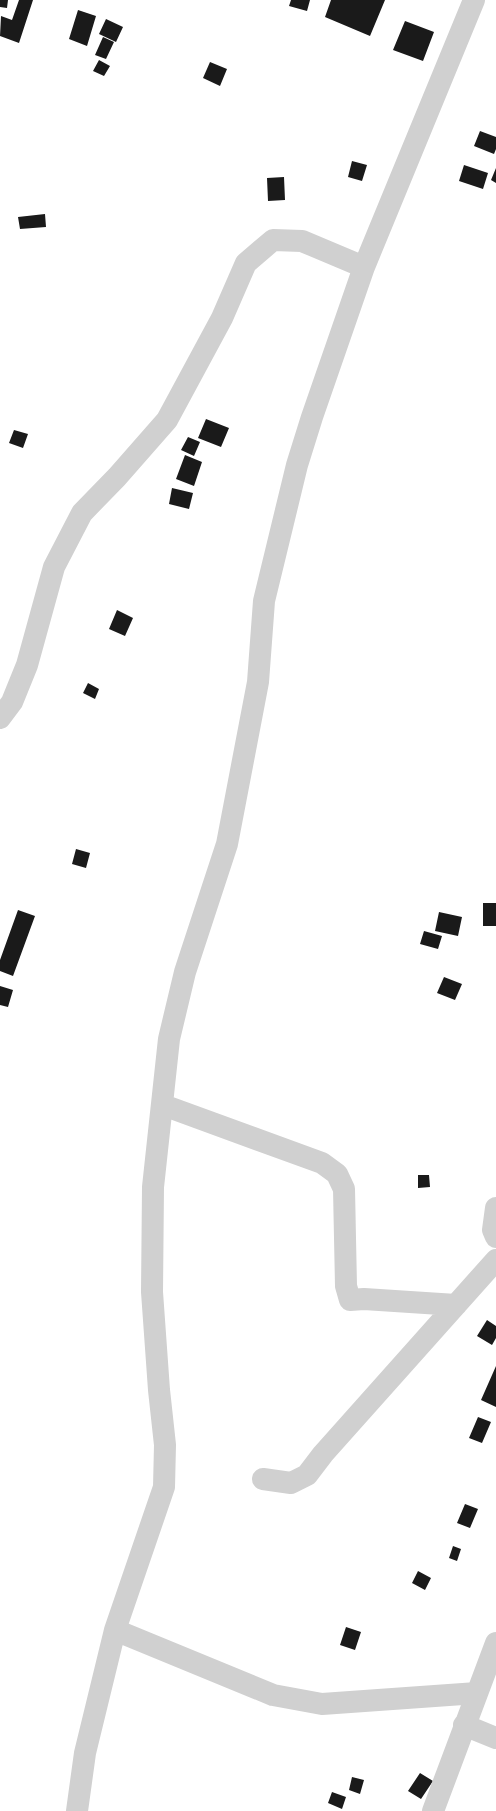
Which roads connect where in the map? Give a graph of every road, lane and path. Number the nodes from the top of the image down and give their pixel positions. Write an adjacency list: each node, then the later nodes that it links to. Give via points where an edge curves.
1 (474, 0): 2 (street)
2 (364, 267): 3 (street, via 302,241 273,240 246,263 222,318 167,420 82,513 54,567 27,665 12,702); 4 (street, via 297,465 264,601 258,682 227,844 185,972 169,1039)
3 (0, 718)
4 (163, 1105): 8 (street, via 322,1163 337,1174 344,1189 346,1286 350,1300); 10 (street, via 153,1187 152,1292 165,1445 164,1487)
5 (496, 1208): 6 (street, via 492,1230)
6 (496, 1237)
7 (496, 1260): 8 (street)
8 (456, 1305): 9 (street, via 307,1475 291,1483)
9 (263, 1479)
10 (115, 1630): 12 (street, via 273,1695 322,1704); 15 (street, via 84,1753)
11 (496, 1643): 12 (street)
12 (477, 1693): 13 (street)
13 (464, 1725): 14 (street); 16 (street)
14 (496, 1738)
15 (77, 1811)
16 (433, 1811)

